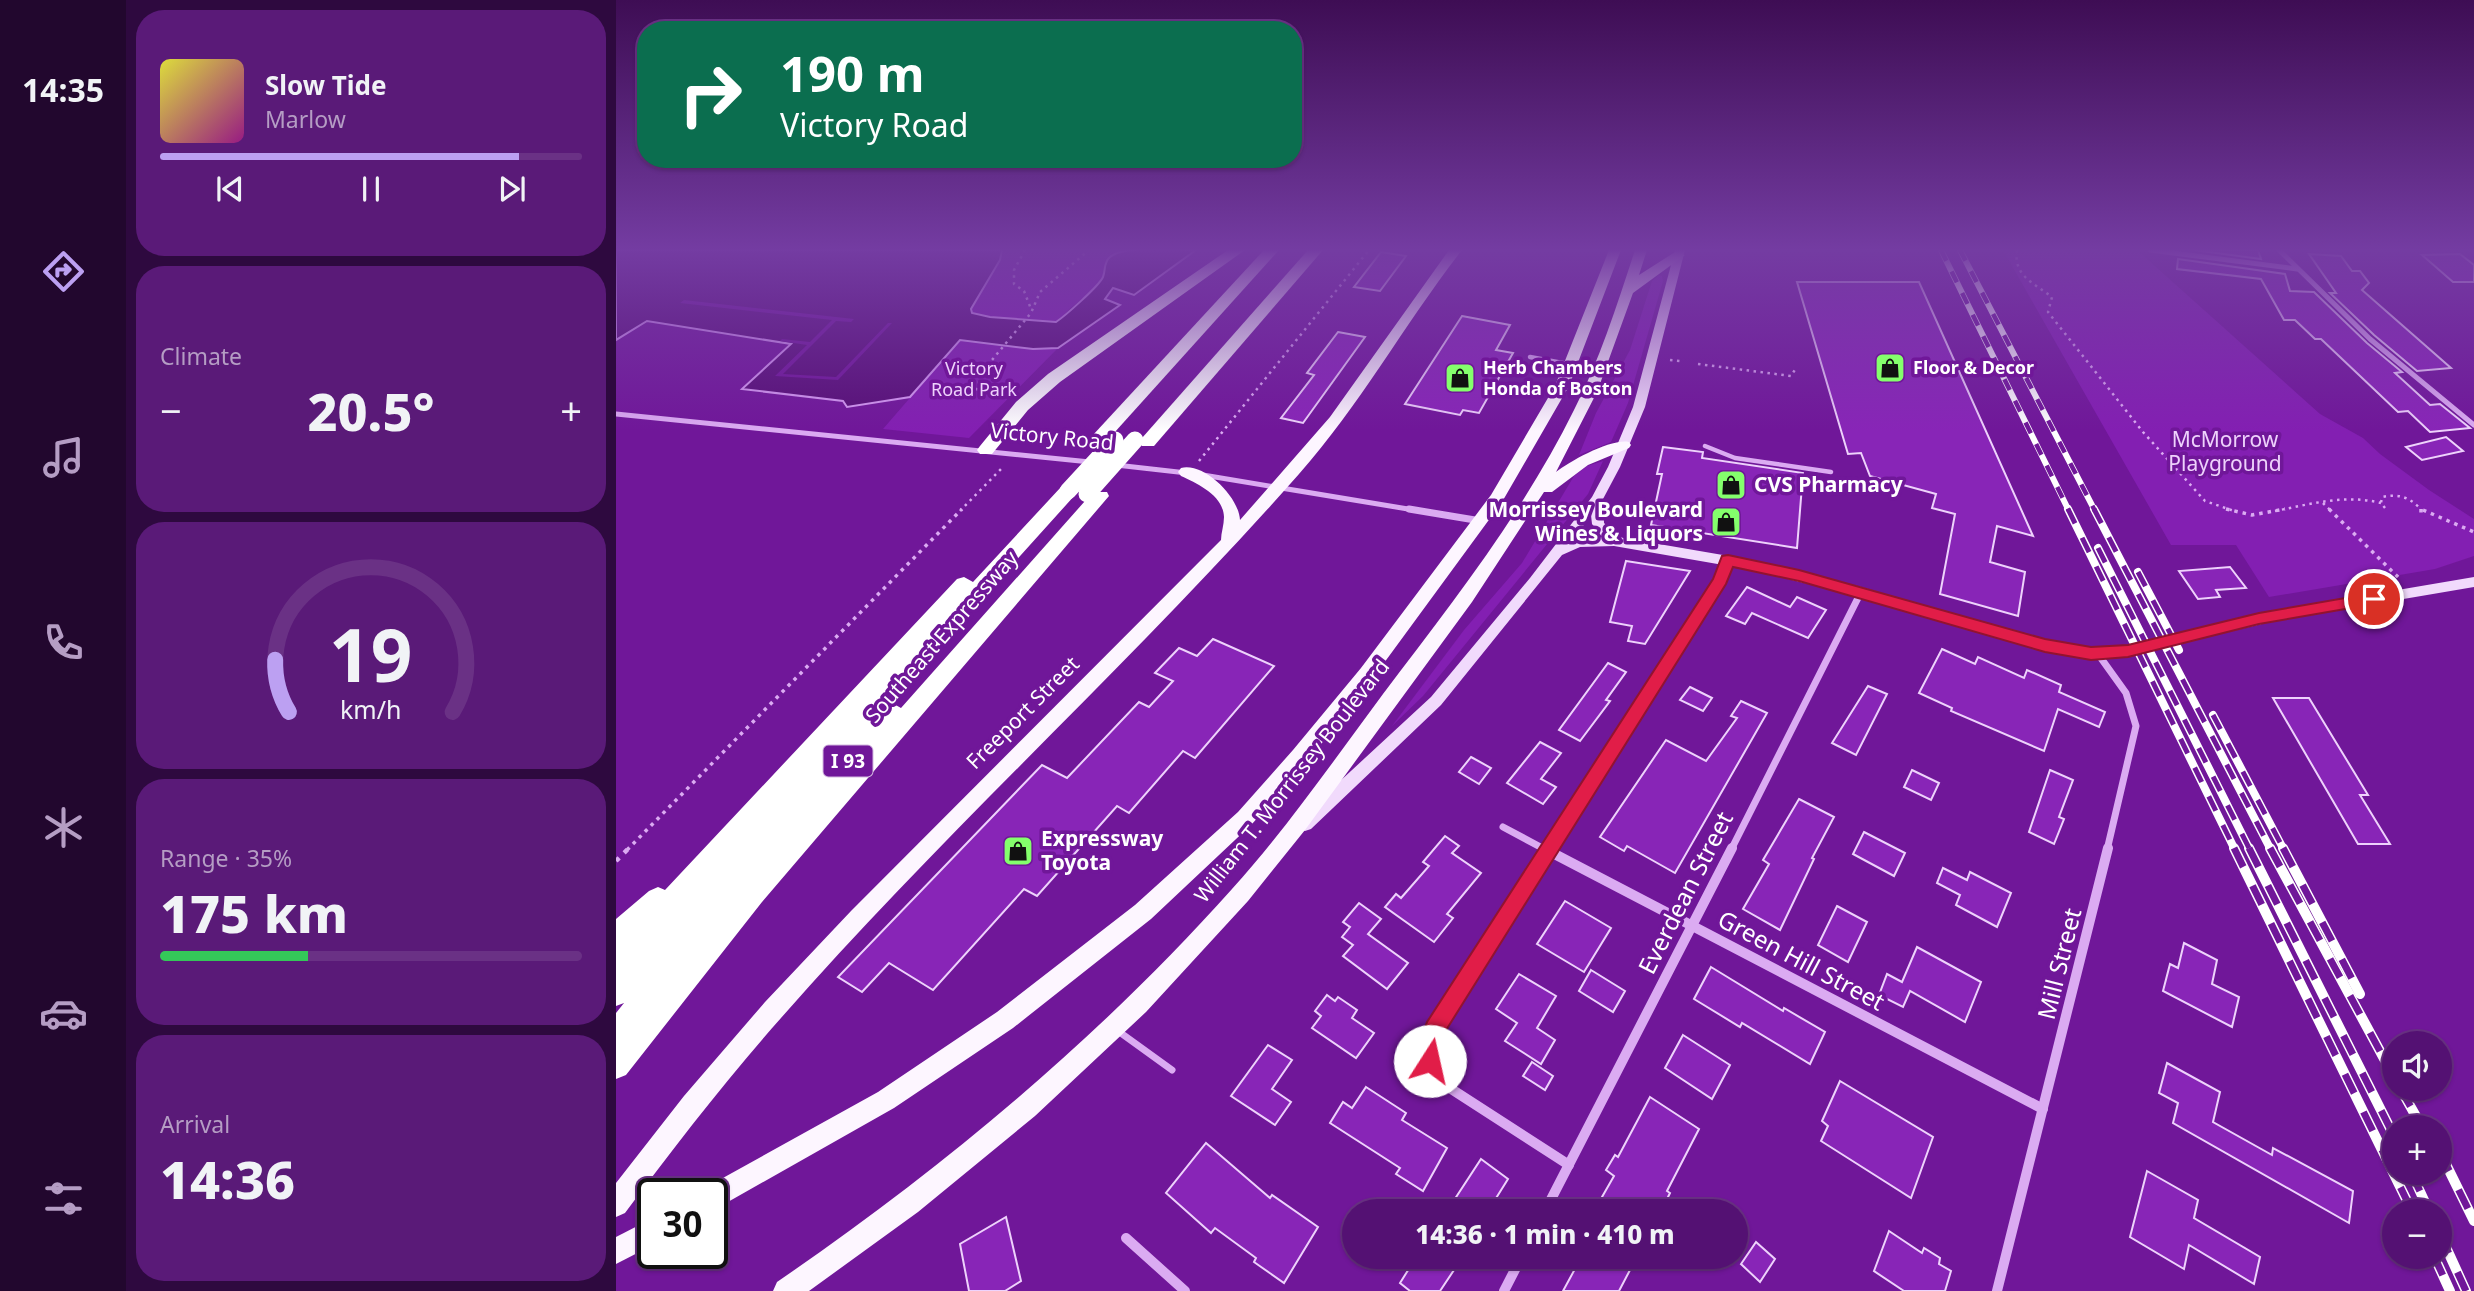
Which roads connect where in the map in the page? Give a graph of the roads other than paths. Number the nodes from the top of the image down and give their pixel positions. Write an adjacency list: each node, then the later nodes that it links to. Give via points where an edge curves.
1 (1152, 310): 19 (highway, via 1046,385)
2 (1219, 310): 15 (highway, I 93)
3 (1230, 310): 15 (highway, I 93)
4 (1253, 310): 16 (highway, I 93)
5 (1261, 310): 16 (highway, Southeast Expressway / I 93)
6 (1412, 310): 22 (main road, Freeport Street, via 1336,419)
7 (1592, 310): 12 (main road, William T. Morrissey Boulevard)
8 (1621, 310): 25 (main road, William T. Morrissey Boulevard, via 1584,405)
9 (1665, 310): 17 (main road)
10 (2339, 310): 14 (street)
11 (1530, 357): 12 (lane)
12 (1572, 365): 26 (main road, William T. Morrissey Boulevard, via 1528,449)
13 (616, 414): 19 (street, Victory Road)
14 (2474, 425)
15 (1107, 439): 23 (highway, I 93, bridge)
16 (1142, 441): 23 (highway, Southeast Expressway / I 93)
17 (1624, 445): 24 (main road); 25 (main road, via 1564,471)
18 (1705, 446): 21 (lane, via 1735,458)
19 (986, 450): 20 (street, Victory Road)
20 (1192, 468): 22 (street, Victory Road); 28 (main road, via 1227,498 1234,516)
21 (1831, 472)
22 (1277, 487): 26 (street, Victory Road); 28 (main road, Freeport Street)
23 (1077, 492): 35 (highway, Southeast Expressway / I 93); 41 (highway, I 93, via 727,864); 43 (highway, I 93); 44 (highway, Southeast Expressway / I 93)
24 (1597, 499): 27 (main road, via 1598,524); 29 (main road)
25 (1522, 517): 37 (main road, William T. Morrissey Boulevard)
26 (1482, 521): 48 (main road, William T. Morrissey Boulevard, via 1300,756 1245,818 1179,881 1059,980 965,1048 886,1100)
27 (1614, 541): 29 (main road, via 1578,542); 30 (main road)
28 (1227, 542): 50 (main road, Freeport Street, via 821,959 692,1104)
29 (1556, 552): 37 (main road, via 1436,701)
30 (1728, 560): 32 (main road); 36 (street, via 1720,580)
31 (2474, 582): 33 (main road, via 2274,615)
32 (1861, 592): 33 (main road, via 2045,646); 38 (street, Everdean Street)
33 (2098, 654): 46 (street, Mill Street, via 2128,698 2136,732)
34 (1503, 827): 36 (street, Green Hill Street)
35 (716, 850): 39 (highway); 40 (highway, Southeast Expressway / I 93)
36 (1549, 850): 38 (street, Green Hill Street); 47 (street, via 1435,1029 1428,1054 1432,1070 1450,1089)
37 (1271, 856): 42 (main road, William T. Morrissey Boulevard, via 1209,929)
38 (1693, 926): 46 (street, Green Hill Street); 47 (street, Everdean Street)
39 (616, 935)
40 (616, 965)
41 (616, 993)
42 (1113, 1027): 45 (lane); 55 (main road, William T. Morrissey Boulevard, via 955,1166)
43 (616, 1034)
44 (616, 1065)
45 (1172, 1070)
46 (2043, 1109): 58 (street, Mill Street)
47 (1569, 1165): 49 (street, Everdean Street)
48 (728, 1189)
49 (1551, 1199)
50 (616, 1204)
51 (1126, 1238): 56 (street)
52 (637, 1240): 53 (main road)
53 (616, 1251)
54 (1515, 1269): 57 (street)
55 (786, 1291)
56 (1185, 1291)
57 (1504, 1291)
58 (1997, 1291)

